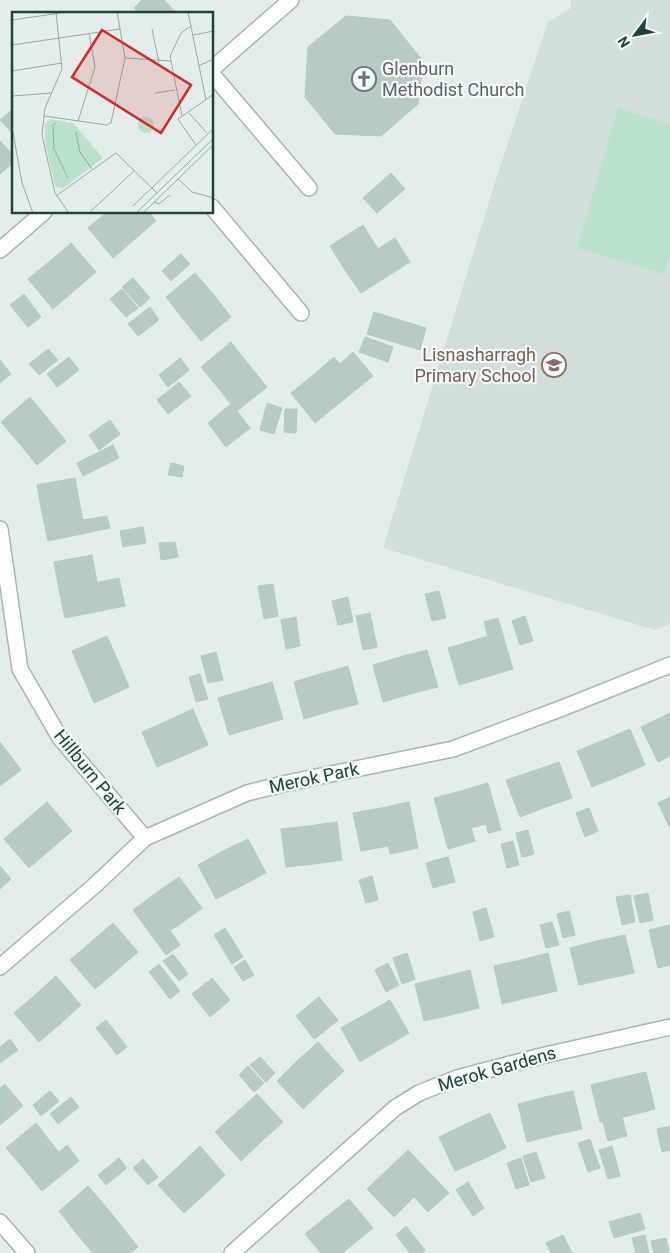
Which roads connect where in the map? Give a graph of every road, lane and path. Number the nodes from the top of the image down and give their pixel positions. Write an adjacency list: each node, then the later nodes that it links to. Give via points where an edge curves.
1 (291, 0): 2 (street)
2 (214, 67)
3 (214, 76): 4 (street)
4 (309, 188)
5 (214, 209): 8 (street)
6 (42, 214): 7 (street)
7 (0, 250)
8 (301, 313)
9 (0, 529): 11 (street, Hillburn Park, via 20,669 60,738)
10 (670, 665): 11 (street, Merok Park, via 453,749 247,793)
11 (146, 838): 12 (street, Merok Park)
12 (0, 967)
13 (670, 1027): 16 (street, Merok Gardens, via 457,1078 419,1093 395,1108)
14 (0, 1222): 15 (street)
15 (27, 1253)
16 (232, 1253)

